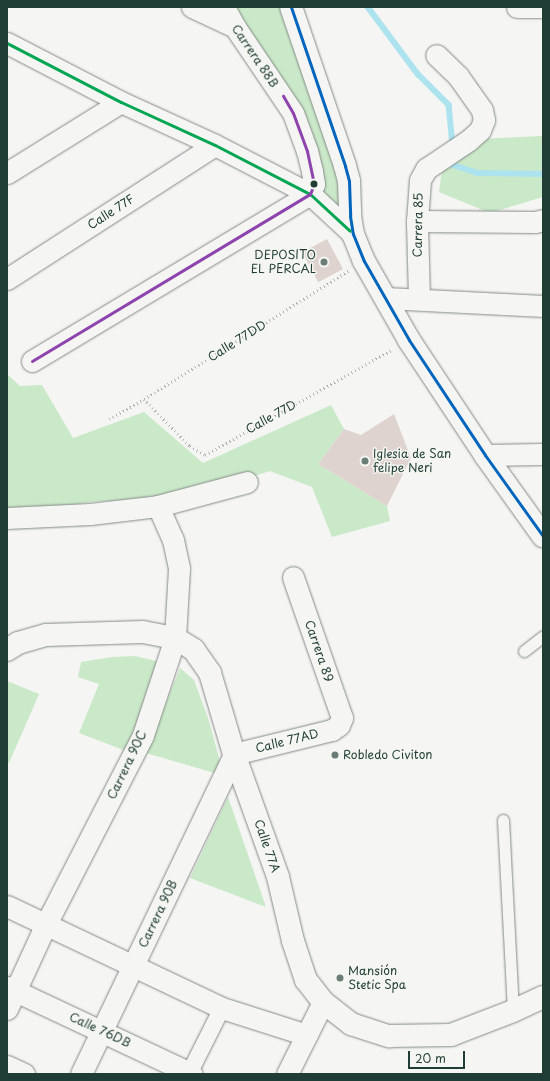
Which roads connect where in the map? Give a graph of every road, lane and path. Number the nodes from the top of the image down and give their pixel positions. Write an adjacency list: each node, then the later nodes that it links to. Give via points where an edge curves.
1 (192, 7): 6 (street)
2 (224, 7): 6 (street, Carrera 88B)
3 (291, 7): 15 (street, via 345,166 349,182)
4 (517, 7): 5 (street)
5 (543, 7)
6 (235, 27): 12 (street, Carrera 88B, via 293,113 308,151 314,184)
7 (7, 44): 9 (street)
8 (436, 55): 14 (street, Carrera 85, via 458,76 482,110 484,120 480,130 469,140 426,169 420,180)
9 (121, 102): 10 (street); 11 (street)
10 (215, 145): 12 (street); 17 (street, Calle 77F)
11 (7, 173)
12 (310, 194): 15 (street); 22 (street)
13 (543, 220): 14 (street)
14 (416, 221): 19 (street, Carrera 85)
15 (353, 234): 16 (street)
16 (364, 261): 18 (street); 23 (path, Calle 77DD)
17 (7, 279)
18 (386, 298): 19 (street); 21 (street)
19 (419, 299): 20 (street)
20 (543, 306)
21 (409, 340): 23 (path, Calle 77D, via 205,454 190,446); 26 (street)
22 (32, 361)
23 (144, 400): 24 (path, Calle 77DD)
24 (109, 419)
25 (543, 454): 26 (street)
26 (485, 455): 30 (street)
27 (247, 482): 28 (street)
28 (158, 506): 29 (street, via 90,514); 33 (street, Carrera 90C, via 173,540 179,568)
29 (7, 518)
30 (543, 536)
31 (293, 577): 36 (street, Carrera 89, via 342,718)
32 (543, 636): 35 (lane)
33 (175, 638): 34 (street, Calle 77A, via 143,632 46,635 18,643); 37 (street, Calle 77A, via 194,650 210,673); 40 (street, Carrera 90C, via 144,735)
34 (7, 650)
35 (524, 651)
36 (339, 725): 37 (street, Calle 77AD, via 332,730)
37 (234, 754): 41 (street, Carrera 90B); 44 (street, Calle 77A, via 278,877 293,941 306,980)
38 (503, 820): 46 (lane)
39 (7, 906): 40 (street)
40 (46, 924): 41 (street); 42 (street, Carrera 90C)
41 (133, 966): 45 (street); 47 (street, Carrera 90B)
42 (10, 996): 47 (street, Calle 76DB)
43 (543, 997): 46 (street, Calle 77A)
44 (323, 1002): 46 (street, Calle 77A, via 351,1024 389,1036 451,1035); 48 (street)
45 (222, 1008): 48 (street); 52 (street)
46 (513, 1011)
47 (101, 1031): 51 (street, Carrera 90B); 52 (street, Calle 76DB)
48 (307, 1034): 53 (street)
49 (7, 1066): 50 (street)
50 (24, 1074)
51 (81, 1074)
52 (190, 1074)
53 (287, 1074)

